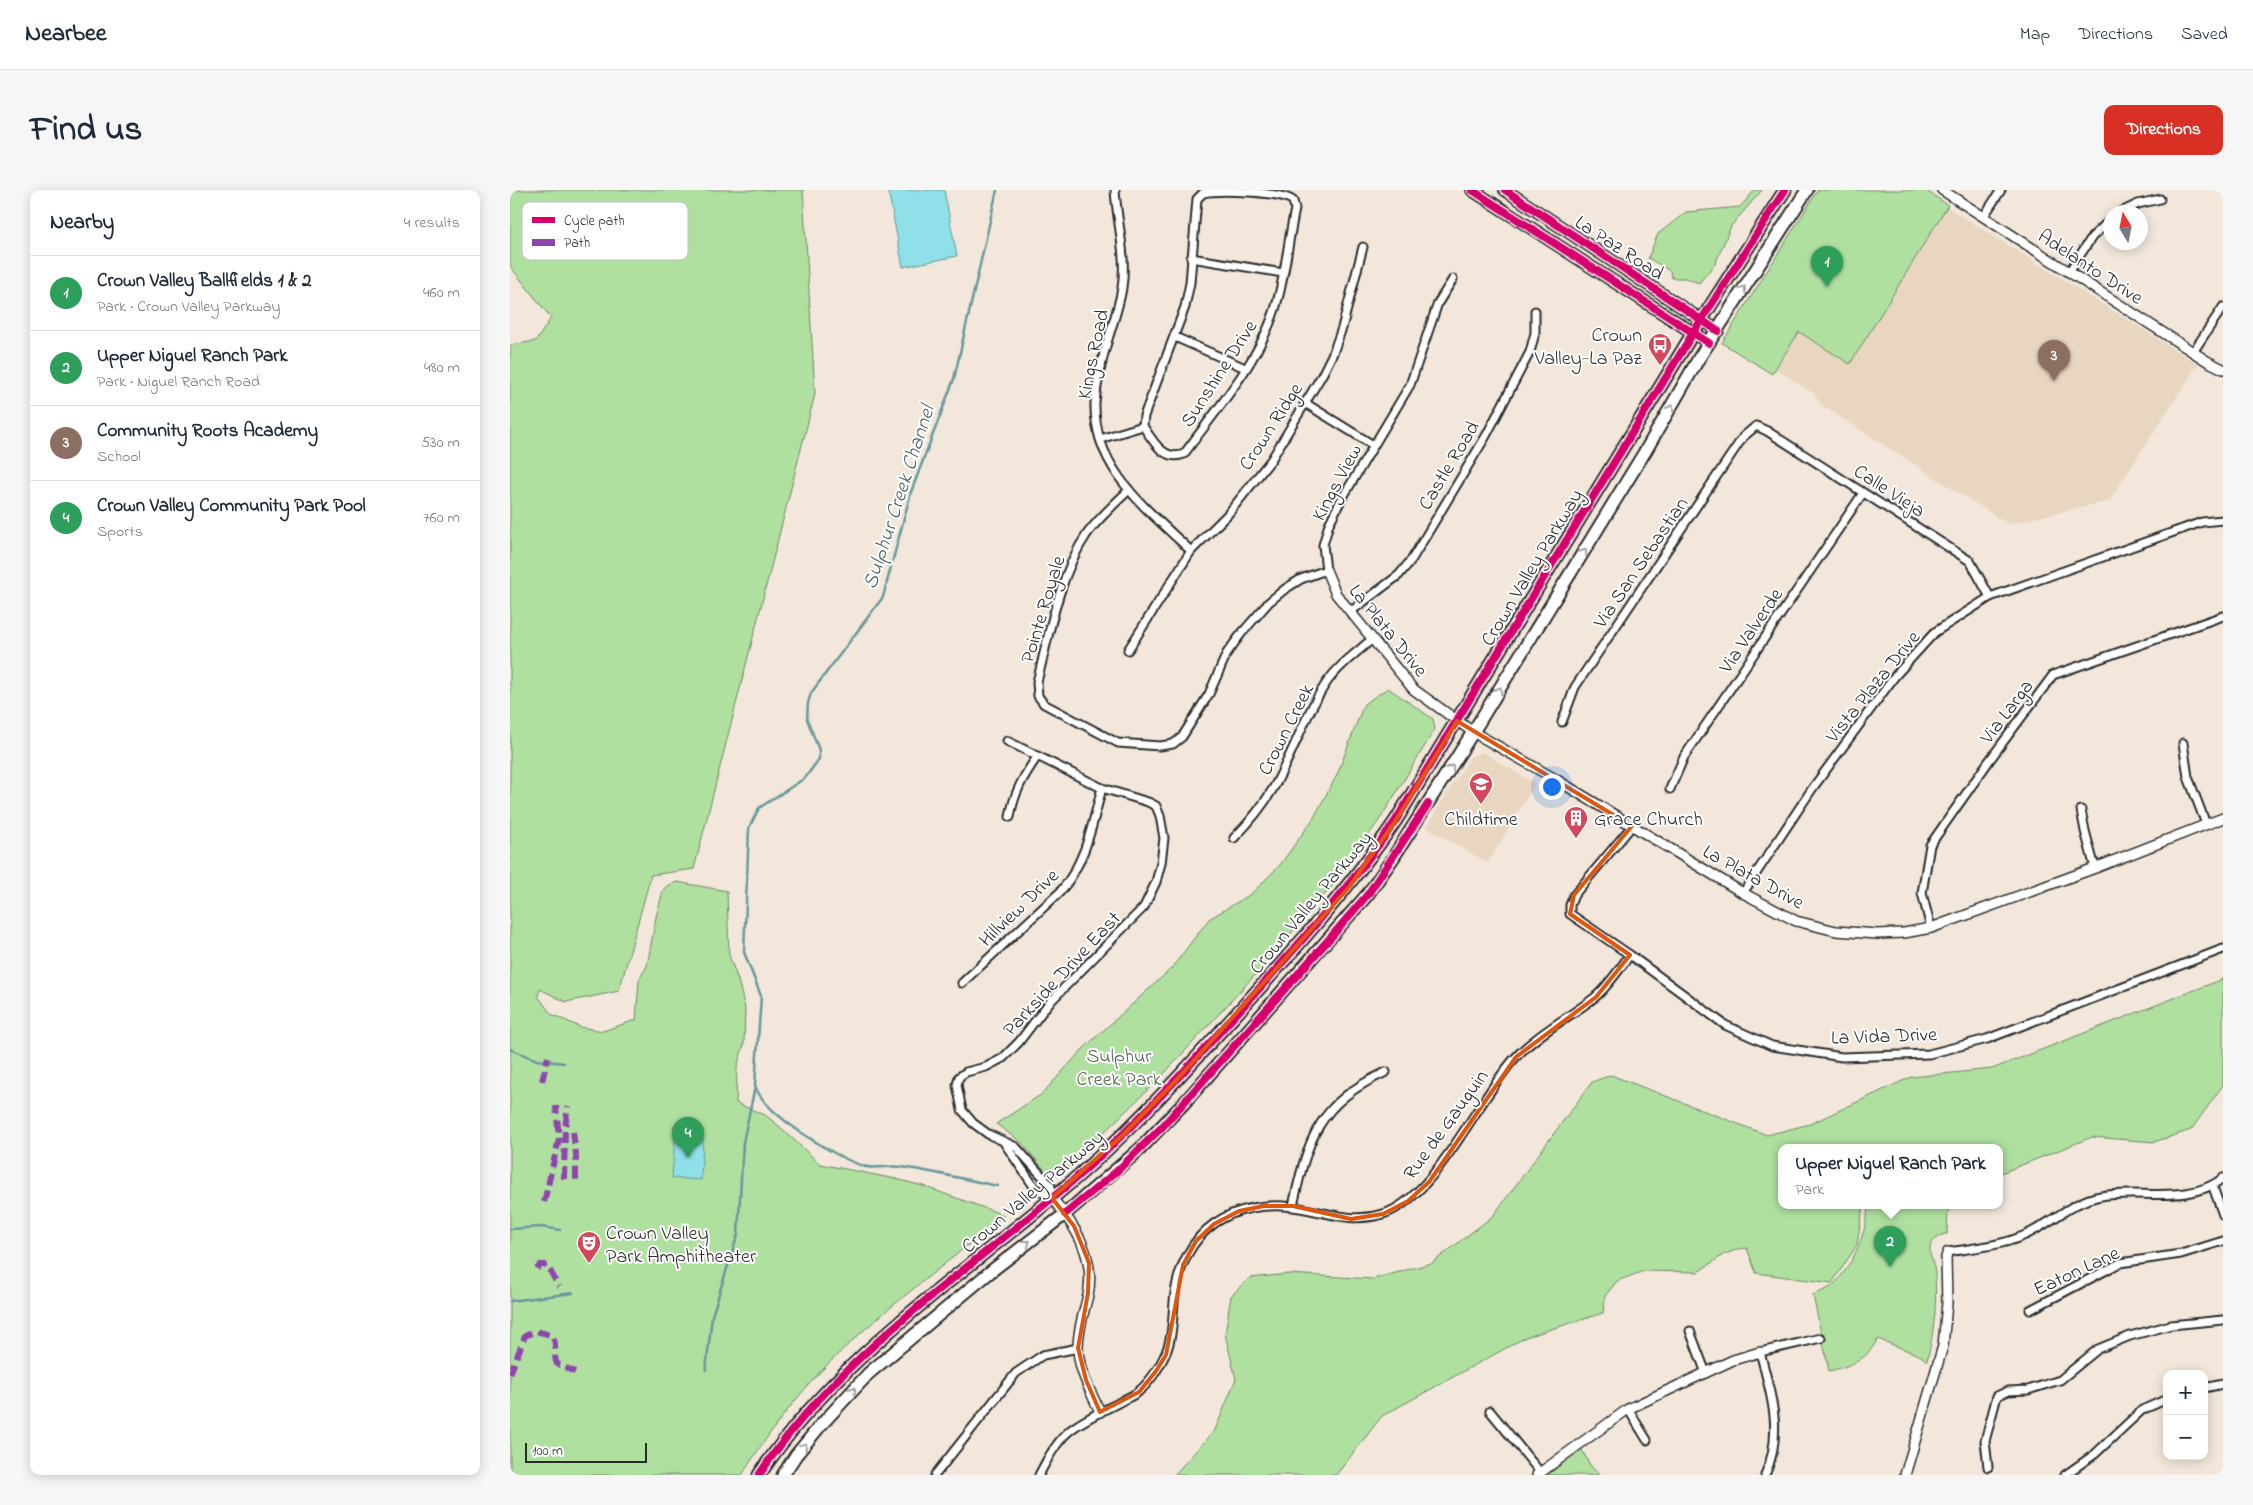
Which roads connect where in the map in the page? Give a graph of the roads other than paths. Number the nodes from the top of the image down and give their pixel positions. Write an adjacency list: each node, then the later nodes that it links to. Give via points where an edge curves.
1 (1115, 190): 30 (street, Kings Road, via 1122,286 1095,402)
2 (1472, 190): 21 (main road, La Paz Road)
3 (1505, 190): 19 (main road, La Paz Road)
4 (1785, 190): 19 (main road, Crown Valley Parkway)
5 (1807, 190): 20 (main road, Crown Valley Parkway, one-way to 5)
6 (1942, 190): 10 (street, Adelanto Drive)
7 (2001, 190): 10 (street)
8 (2160, 199): 9 (street)
9 (2136, 205)
10 (1984, 216): 15 (street, Adelanto Drive)
11 (2103, 227): 15 (street, via 2092,237)
12 (1363, 247): 27 (street, Crown Ridge, via 1333,353)
13 (1191, 258): 14 (street); 14 (street, Sunshine Drive, via 1197,199 1202,193 1240,191 1286,195 1293,201 1295,209); 22 (street, Sunshine Drive, via 1185,306)
14 (1283, 272): 25 (street, Sunshine Drive, via 1273,315)
15 (2069, 272): 24 (street, Adelanto Drive)
16 (1452, 279): 31 (street, Kings View, via 1438,303 1410,385)
17 (2223, 307): 24 (street)
18 (1535, 311): 38 (street, Castle Road, via 1535,333 1530,352 1486,436 1412,558 1399,575)
19 (1702, 320): 20 (main road, La Paz Road); 21 (main road, Crown Valley Parkway)
20 (1718, 331): 23 (main road, Crown Valley Parkway)
21 (1693, 333): 23 (main road, La Paz Road); 42 (main road, Crown Valley Parkway)
22 (1175, 337): 25 (street); 28 (street, Sunshine Drive, via 1168,349)
23 (1709, 344): 44 (main road, Crown Valley Parkway, one-way to 23)
24 (2193, 352): 26 (street, Adelanto Drive)
25 (1246, 368): 28 (street, Sunshine Drive, via 1184,454 1175,458 1167,456)
26 (2223, 369)
27 (1305, 403): 31 (street); 35 (street, Crown Ridge, via 1271,460 1228,514)
28 (1143, 426): 30 (street)
29 (1756, 426): 33 (street, Calle Vieja); 43 (street, Via San Sebastian, via 1743,437 1575,687)
30 (1100, 439): 32 (street, Kings Road, via 1107,460)
31 (1373, 446): 36 (street, Kings View, via 1329,524 1323,545)
32 (1129, 490): 35 (street, Kings Road); 36 (street, Pointe Royale, via 1101,516 1073,559 1037,682 1038,696 1044,704 1118,743 1160,746 1172,744 1182,737 1209,694 1227,653 1258,615 1285,589)
33 (1863, 493): 37 (street, Calle Vieja, via 1970,561); 49 (street, Via Valverde, via 1684,757)
34 (2223, 520): 37 (street, Vista Plaza Drive, via 2202,522)
35 (1191, 551): 41 (street, Crown Ridge)
36 (1326, 570): 38 (street, La Plata Drive, via 1336,594)
37 (1990, 597): 57 (street, Vista Plaza Drive, via 1935,632 1895,676 1812,789)
38 (1350, 612): 40 (street, La Plata Drive)
39 (2223, 616): 58 (street, Via Larga, via 2053,675 1930,845 1922,892)
40 (1372, 640): 42 (street, La Plata Drive, via 1413,690); 55 (street, Crown Creek, via 1328,681 1273,788)
41 (1128, 650)
42 (1457, 721): 44 (street, La Plata Drive); 66 (main road, Crown Valley Parkway, via 1396,820 1350,886 1150,1108)
43 (1562, 722)
44 (1473, 732): 54 (street, La Plata Drive); 68 (main road, Crown Valley Parkway, one-way to 44, via 1117,1171 1162,1127 1368,894)
45 (1007, 741): 47 (street)
46 (2183, 743): 53 (street, via 2188,777)
47 (1037, 757): 48 (street); 51 (street, via 1022,778)
48 (1102, 788): 61 (street, Hillview Drive, via 1084,854 1072,878); 63 (street, Parkside Drive East, via 1156,806 1164,838 1156,882 1144,907 1048,1004 1003,1058 959,1077 957,1085 962,1110 973,1123)
49 (1670, 789)
50 (2082, 810): 56 (street, via 2084,831)
51 (1010, 817)
52 (2223, 818): 53 (street, La Plata Drive)
53 (2206, 824): 56 (street, La Plata Drive)
54 (1632, 826): 57 (street, La Plata Drive); 60 (street, La Vida Drive, via 1574,895 1570,905 1570,914)
55 (1234, 838)
56 (2095, 868): 58 (street, La Plata Drive)
57 (1743, 893): 58 (street, La Plata Drive, via 1796,922 1836,931 1877,934)
58 (1931, 928)
59 (2223, 949): 60 (street, La Vida Drive, via 1987,1038 1929,1054 1842,1057 1772,1046 1725,1025)
60 (1630, 955): 67 (street, Rue de Gauguin, via 1596,997 1516,1057 1494,1083 1429,1182 1408,1201 1384,1214 1351,1219)
61 (962, 983)
62 (1386, 1072): 67 (street, via 1360,1084 1332,1106 1313,1132)
63 (1005, 1144): 66 (street, via 1035,1188); 66 (street, via 1016,1147 1051,1186)
64 (2223, 1178): 65 (street)
65 (2212, 1187): 69 (street); 71 (street, via 2177,1195 2123,1193 2098,1196 2070,1208 2024,1236)
66 (1052, 1198): 68 (street); 88 (main road, Crown Valley Parkway, via 911,1311 861,1356 782,1441)
67 (1293, 1206): 84 (street, Rue de Gauguin, via 1264,1206 1239,1211 1214,1224 1196,1241 1183,1265 1175,1292 1173,1324 1166,1355 1139,1392)
68 (1065, 1214): 76 (street, via 1079,1234 1089,1263 1088,1293 1080,1322); 89 (main road, Crown Valley Parkway, one-way to 68, via 820,1426 870,1373)
69 (2223, 1215)
70 (2223, 1241): 72 (street, Eaton Lane, via 2181,1254 2120,1264)
71 (1948, 1252): 93 (street, via 1943,1346)
72 (2030, 1310)
73 (2223, 1320): 86 (street, via 2171,1325 2130,1336 2098,1349 2060,1380 1997,1396 1985,1441)
74 (1690, 1331): 78 (street)
75 (1821, 1338): 77 (street)
76 (1078, 1348): 84 (street, via 1086,1380); 90 (street, via 1043,1355 1016,1373)
77 (1760, 1352): 78 (street); 92 (street, via 1776,1422 1775,1442)
78 (1706, 1373): 82 (street)
79 (2223, 1384): 80 (street)
80 (2208, 1387)
81 (2163, 1401): 94 (street, via 2142,1410 2095,1454)
82 (1628, 1409): 85 (street); 87 (street)
83 (1490, 1411): 87 (street)
84 (1100, 1412): 91 (street, Rue de Gauguin, via 1069,1432 1056,1445)
85 (1647, 1440)
86 (1988, 1467)
87 (1538, 1473)
88 (759, 1475)
89 (783, 1475)
90 (935, 1475)
91 (1039, 1475)
92 (1765, 1475)
93 (1905, 1475)
94 (2065, 1475)

